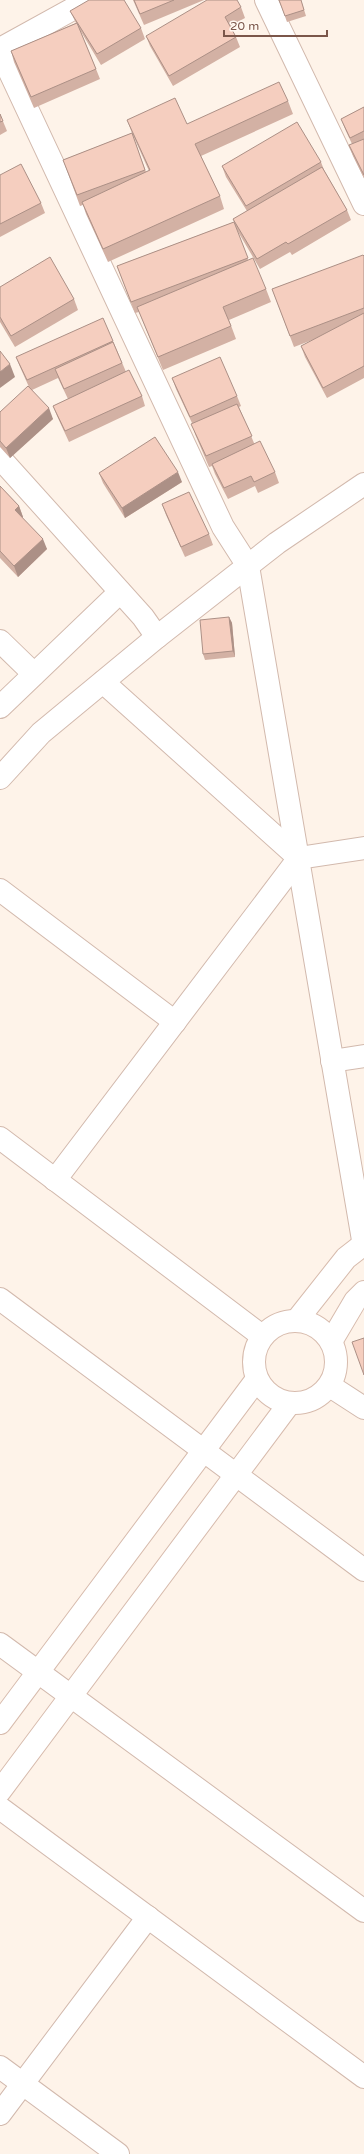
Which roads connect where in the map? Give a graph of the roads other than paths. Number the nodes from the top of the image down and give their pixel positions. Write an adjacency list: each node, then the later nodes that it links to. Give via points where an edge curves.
1 (89, 0): 3 (street)
2 (266, 0): 4 (street)
3 (0, 50): 7 (street, via 223,527)
4 (364, 204)
5 (0, 458): 8 (street)
6 (364, 484): 7 (street)
7 (248, 566): 9 (street); 16 (street)
8 (120, 592): 9 (street); 11 (street)
9 (158, 637): 12 (street)
10 (0, 641): 11 (street)
11 (34, 674): 13 (street)
12 (103, 682): 14 (street, via 41,733); 16 (street)
13 (0, 707)
14 (0, 778)
15 (364, 848): 16 (street)
16 (299, 858): 18 (street); 20 (street)
17 (0, 890): 18 (street)
18 (175, 1022): 22 (street)
19 (364, 1056): 20 (street)
20 (332, 1061): 23 (street)
21 (0, 1138): 22 (street)
22 (55, 1180): 27 (street)
23 (364, 1244): 26 (street, via 346,1258)
24 (364, 1292): 28 (street, via 355,1301)
25 (0, 1299): 33 (street)
26 (297, 1320): 27 (street, via 278,1324); 28 (street, via 317,1326)
27 (262, 1336): 29 (street, via 254,1357)
28 (332, 1340): 30 (street, via 337,1364)
29 (257, 1379): 31 (street, via 270,1395); 33 (street)
30 (330, 1386): 31 (street, via 312,1401); 32 (street)
31 (289, 1404): 34 (street)
32 (364, 1408)
33 (203, 1450): 34 (street); 37 (street)
34 (236, 1474): 35 (street); 38 (street)
35 (364, 1570)
36 (0, 1644): 37 (street)
37 (38, 1672): 38 (street); 39 (street)
38 (71, 1696): 40 (street); 42 (street)
39 (0, 1723)
40 (0, 1791)
41 (0, 1808): 43 (street)
42 (364, 1911)
43 (148, 1917): 45 (street); 46 (street)
44 (0, 2067): 46 (street)
45 (364, 2077)
46 (23, 2084): 47 (street); 48 (street)
47 (0, 2114)
48 (118, 2154)

